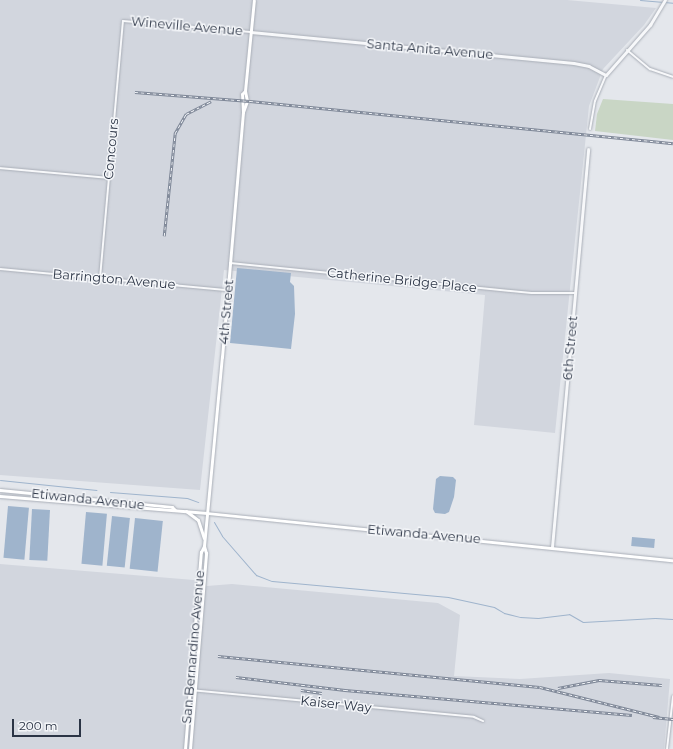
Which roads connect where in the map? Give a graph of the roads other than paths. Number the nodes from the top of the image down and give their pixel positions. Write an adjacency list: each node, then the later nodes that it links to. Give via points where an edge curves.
1 (254, 0): 4 (main road, 4th Street)
2 (665, 0): 5 (street, via 650,25)
3 (123, 21): 4 (street, Wineville Avenue); 13 (street, Concours)
4 (251, 32): 6 (street, Santa Anita Avenue, via 574,63 589,66); 8 (main road, 4th Street)
5 (627, 50): 6 (street); 7 (street, via 650,69)
6 (606, 75): 10 (street, via 595,101)
7 (673, 77)
8 (246, 92): 9 (main road, 4th Street, via 246,108); 9 (main road, 4th Street, via 242,94)
9 (243, 112): 14 (main road, 4th Street)
10 (590, 129)
11 (588, 150): 18 (street, 6th Street)
12 (0, 168): 13 (street)
13 (109, 178): 16 (street, Concours)
14 (230, 264): 17 (main road, 4th Street); 18 (street, Catherine Bridge Place, via 530,293)
15 (0, 269): 16 (street, Barrington Avenue)
16 (100, 278): 17 (street, Barrington Avenue)
17 (228, 290): 23 (main road, 4th Street)
18 (575, 293): 26 (street, 6th Street)
19 (0, 490): 21 (main road, Etiwanda Avenue, via 172,507)
20 (0, 496): 21 (main road, Etiwanda Avenue)
21 (175, 510): 22 (main road, Etiwanda Avenue)
22 (186, 511): 23 (main road, Etiwanda Avenue); 24 (main road, via 198,520)
23 (207, 513): 24 (main road, San Bernardino Avenue); 26 (main road, Etiwanda Avenue)
24 (204, 540): 25 (main road, San Bernardino Avenue)
25 (204, 546): 28 (main road, San Bernardino Avenue, via 201,552); 29 (main road, San Bernardino Avenue, via 206,553)
26 (552, 547): 27 (main road, Etiwanda Avenue)
27 (673, 560)
28 (189, 690): 29 (street, Kaiser Way); 32 (main road, San Bernardino Avenue)
29 (194, 690): 31 (street, Kaiser Way, via 474,717); 33 (main road, San Bernardino Avenue)
30 (673, 696): 34 (street)
31 (483, 721)
32 (185, 749)
33 (190, 749)
34 (667, 749)

